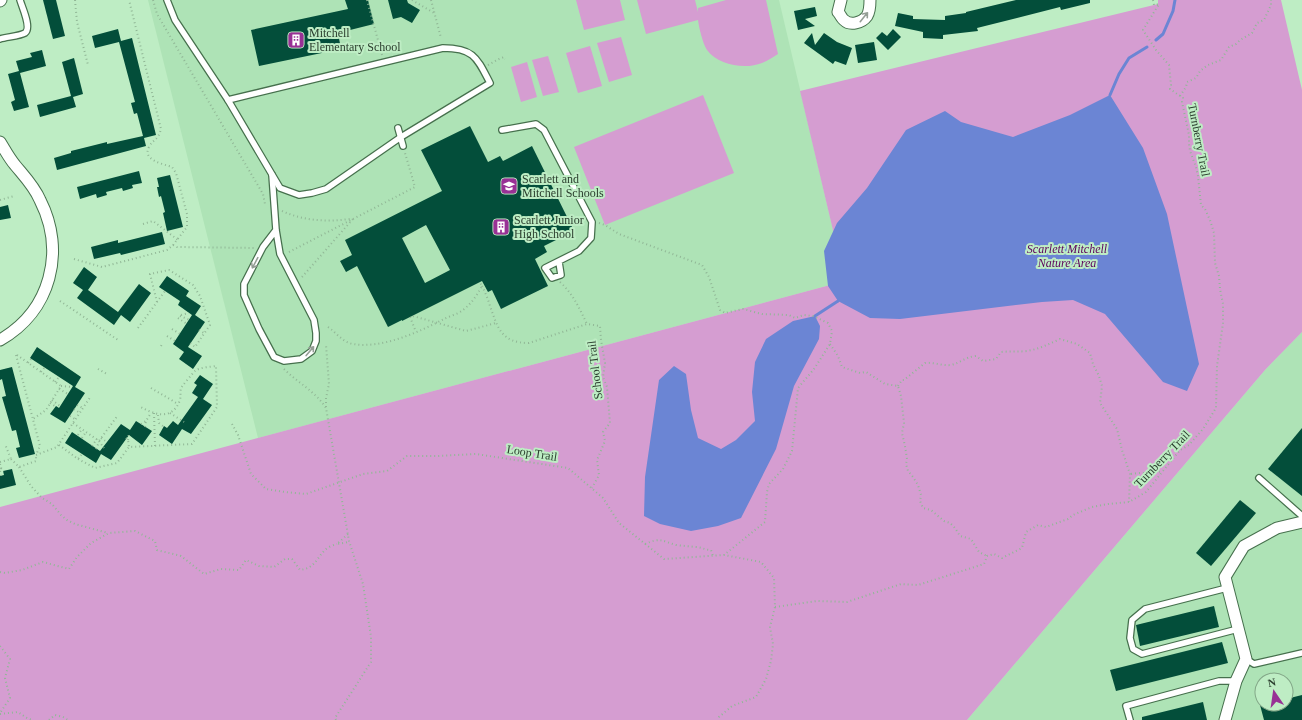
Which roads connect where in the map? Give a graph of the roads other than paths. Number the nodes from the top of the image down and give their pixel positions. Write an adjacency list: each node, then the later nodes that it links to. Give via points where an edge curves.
1 (20, 0): 5 (lane, via 27,30)
2 (167, 0): 6 (lane, via 175,20)
3 (840, 0): 4 (street, one-way to 4, via 838,12 844,21 852,24 866,17 870,9)
4 (870, 0)
5 (0, 39)
6 (228, 100): 9 (lane, via 383,59 443,48 458,48 470,53 478,61 490,84); 12 (lane)
7 (398, 128): 9 (lane)
8 (502, 130): 14 (lane, via 536,124 544,130 592,222 591,238 579,251)
9 (401, 137): 11 (lane); 12 (lane, via 326,189 299,194 280,188)
10 (0, 142): 15 (street, via 40,198 52,234 54,252 51,273 39,302 22,324)
11 (403, 146)
12 (272, 174): 13 (lane)
13 (276, 230): 13 (lane, one-way to 13, via 263,247 244,284 244,295 274,357 284,361 300,359 312,351 316,333 314,320 280,254)
14 (559, 262): 14 (lane, via 545,268 552,278 561,275)
15 (0, 340)
16 (1259, 478): 17 (lane)
17 (1302, 516)
18 (1302, 522): 19 (street, via 1277,528 1244,546 1225,578)
19 (1227, 588): 20 (street); 20 (lane, via 1145,609 1132,620 1130,638 1133,649 1142,654)
20 (1238, 630): 22 (street)
21 (1302, 653): 22 (lane, via 1254,664)
22 (1246, 659): 23 (street)
23 (1236, 681): 24 (lane, via 1219,681 1126,706); 25 (street)
24 (1130, 720)
25 (1225, 720)

